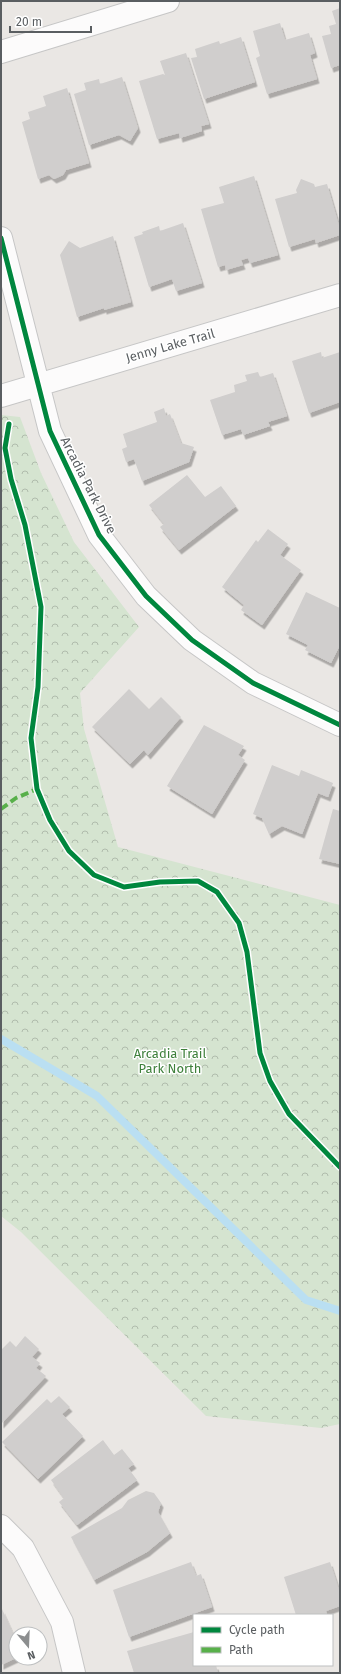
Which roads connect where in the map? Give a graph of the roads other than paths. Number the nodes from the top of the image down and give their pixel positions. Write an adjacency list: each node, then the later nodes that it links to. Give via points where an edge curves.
1 (168, 1): 2 (street)
2 (1, 52)
3 (1, 238): 5 (street, Arcadia Park Drive)
4 (340, 295): 5 (street, Jenny Lake Trail)
5 (37, 384): 6 (street, Jenny Lake Trail); 7 (street, Arcadia Park Drive, via 50,431 99,535 146,596 192,640 253,683)
6 (1, 396)
7 (340, 725)
8 (1, 1526): 9 (street, via 23,1548 62,1622)
9 (74, 1673)

